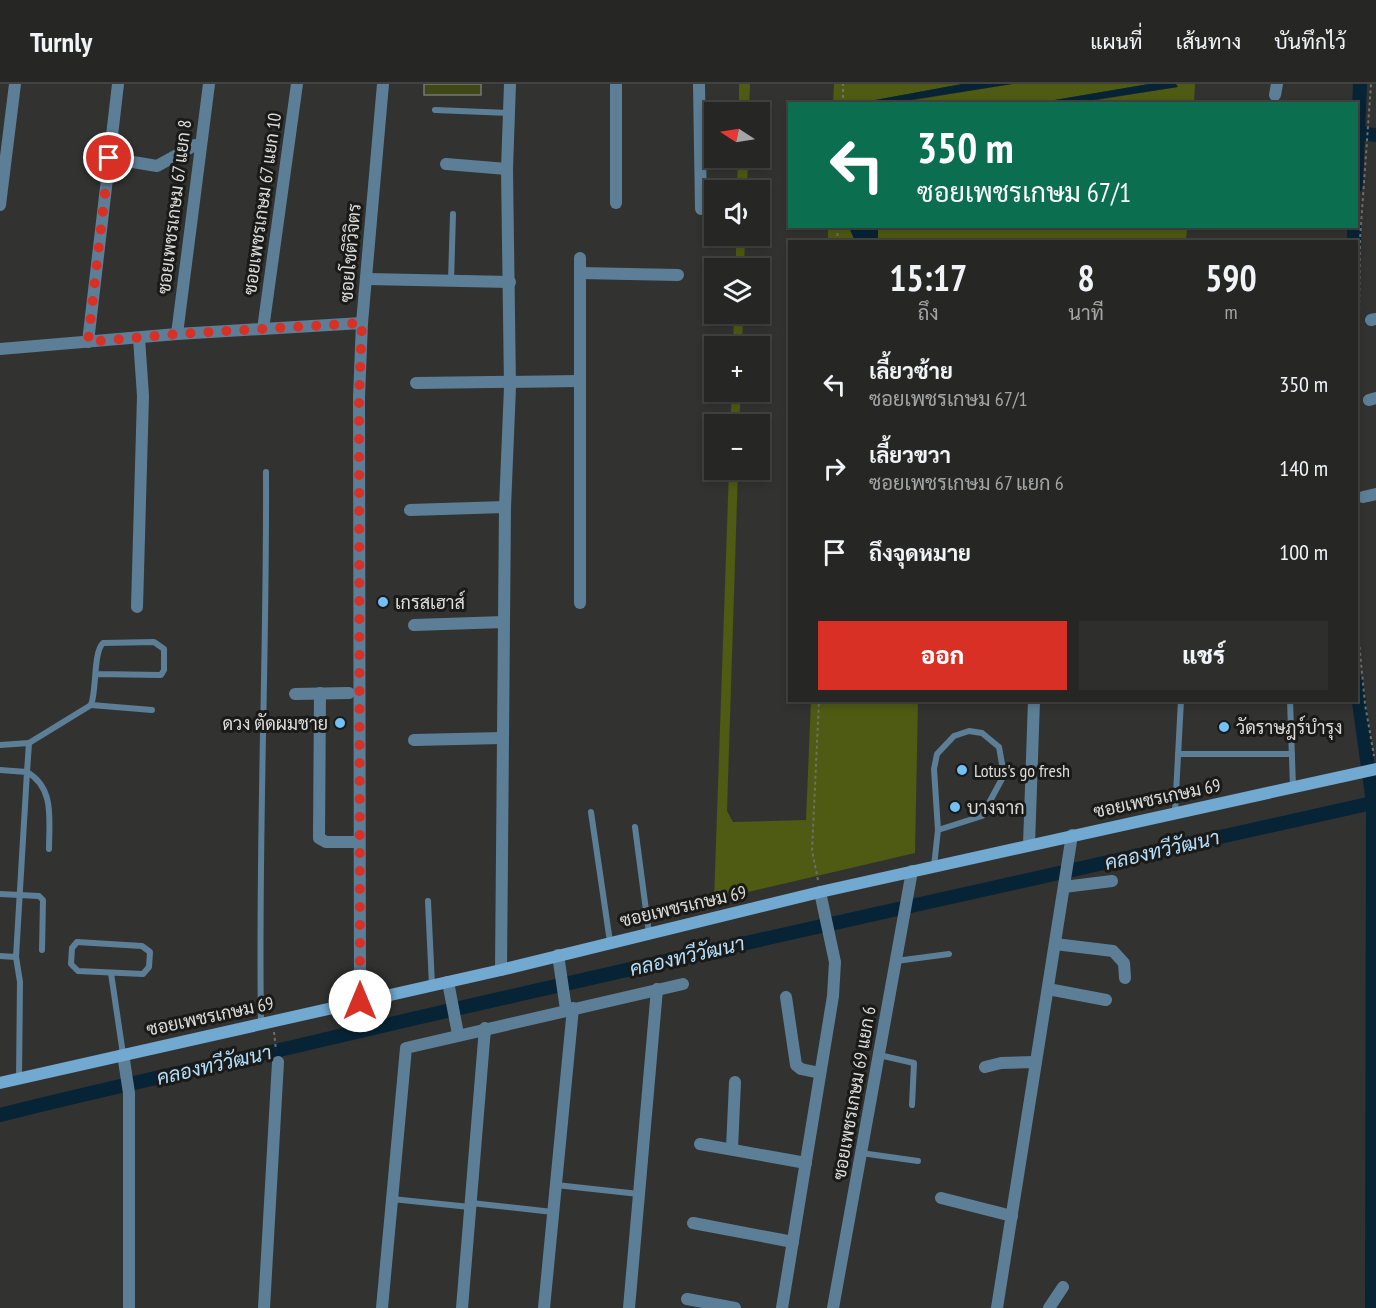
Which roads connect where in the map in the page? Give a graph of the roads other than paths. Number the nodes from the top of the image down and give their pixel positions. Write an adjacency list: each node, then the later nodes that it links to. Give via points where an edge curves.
1 (15, 84): 16 (street)
2 (118, 84): 12 (street)
3 (208, 84): 27 (street, ซอยเพชรเกษม 67 แยก 8)
4 (297, 84): 26 (street, ซอยเพชรเกษม 67 แยก 10)
5 (383, 84): 22 (street, ซอยโชติวิจิตร)
6 (510, 84): 10 (street)
7 (616, 84): 15 (street)
8 (699, 84): 17 (street)
9 (435, 110): 10 (lane)
10 (510, 113): 14 (street)
11 (195, 146): 12 (street, via 157,166)
12 (109, 158): 29 (street)
13 (446, 164): 14 (street)
14 (507, 169): 24 (street)
15 (616, 203)
16 (0, 205)
17 (700, 209)
18 (453, 214): 23 (lane)
19 (580, 258): 20 (street)
20 (580, 273): 21 (street); 31 (street)
21 (678, 275)
22 (368, 279): 23 (street); 25 (street, ซอยโชติวิจิตร)
23 (451, 280): 24 (street)
24 (510, 282): 33 (street)
25 (362, 323): 26 (street); 67 (street, ซอยโชติวิจิตร)
26 (263, 328): 27 (street)
27 (177, 334): 28 (street)
28 (139, 338): 29 (street); 40 (street, via 143,396)
29 (88, 342): 30 (street)
30 (0, 349)
31 (580, 381): 33 (street); 39 (street)
32 (416, 383): 33 (street)
33 (509, 383): 37 (street)
34 (266, 472): 99 (lane)
35 (1376, 494): 36 (street)
36 (1363, 497)
37 (505, 507): 38 (street); 41 (street)
38 (410, 510)
39 (580, 603)
40 (137, 607)
41 (504, 622): 42 (street); 52 (street)
42 (414, 625)
43 (96, 674): 43 (lane, via 98,649 107,641 154,642 164,649 161,675); 50 (lane)
44 (295, 693): 45 (street)
45 (320, 693): 46 (street); 67 (street, via 319,838 326,842)
46 (349, 693)
47 (1034, 702): 68 (street)
48 (1181, 702): 56 (lane)
49 (1290, 702): 57 (lane)
50 (91, 705): 51 (lane); 54 (lane)
51 (152, 710)
52 (502, 738): 53 (street); 87 (street)
53 (414, 740)
54 (29, 743): 55 (lane); 60 (lane)
55 (0, 745)
56 (1178, 754): 57 (lane); 63 (lane)
57 (1292, 754): 61 (lane)
58 (1376, 769): 61 (main road, ซอยเพชรเกษม 69)
59 (0, 770): 60 (lane)
60 (27, 772): 69 (lane, via 45,788 49,803); 76 (lane)
61 (1293, 787): 63 (main road, ซอยเพชรเกษม 69)
62 (591, 812): 79 (lane)
63 (1175, 812): 66 (main road, ซอยเพชรเกษม 69)
64 (635, 827): 78 (lane)
65 (938, 830): 65 (lane, via 982,816 1004,775 999,747 982,732 954,736 937,754 934,769); 70 (lane)
66 (1072, 835): 68 (main road, ซอยเพชรเกษม 69); 73 (street)
67 (359, 842): 97 (street, ซอยโชติวิจิตร)
68 (1029, 845): 70 (main road, ซอยเพชรเกษม 69)
69 (49, 849)
70 (934, 866): 71 (main road, ซอยเพชรเกษม 69)
71 (911, 878): 74 (main road, ซอยเพชรเกษม 69); 86 (street, ซอยเพชรเกษม 69 แยก 6)
72 (1112, 881): 73 (street)
73 (1064, 886): 80 (street)
74 (820, 892): 78 (main road, ซอยเพชรเกษม 69); 107 (street, via 835,962)
75 (0, 894): 76 (lane)
76 (20, 895): 81 (lane, via 39,896 43,900); 84 (lane)
77 (428, 901): 91 (lane)
78 (649, 933): 79 (main road, ซอยเพชรเกษม 69)
79 (610, 942): 85 (main road, ซอยเพชรเกษม 69)
80 (1055, 944): 89 (street, via 1113,951 1124,963); 94 (street)
81 (42, 950)
82 (949, 954): 86 (lane)
83 (0, 956): 84 (lane)
84 (16, 957): 108 (lane, via 20,982)
85 (559, 961): 87 (main road, ซอยเพชรเกษม 69); 98 (street)
86 (896, 961): 102 (street, ซอยเพชรเกษม 69 แยก 6)
87 (501, 970): 92 (main road, ซอยเพชรเกษม 69)
88 (111, 972): 88 (lane, via 143,974 149,967 150,952 138,945 74,944 73,968); 103 (lane)
89 (1125, 978)
90 (682, 984): 93 (street)
91 (432, 985): 92 (main road, ซอยเพชรเกษม 69); 97 (main road, ซอยเพชรเกษม 69)
92 (449, 987): 101 (street)
93 (657, 989): 98 (street); 118 (street)
94 (1048, 989): 96 (street); 105 (street)
95 (786, 997): 107 (street, via 796,1065)
96 (1106, 1000)
97 (360, 1001): 99 (main road, ซอยเพชรเกษม 69)
98 (568, 1005): 100 (street); 117 (street)
99 (261, 1023): 103 (main road, ซอยเพชรเกษม 69)
100 (485, 1028): 101 (street); 121 (street)
101 (458, 1034): 120 (street, via 406,1048)
102 (879, 1055): 111 (lane, via 914,1063); 114 (street, ซอยเพชรเกษม 69 แยก 6)
103 (124, 1061): 108 (main road, ซอยเพชรเกษม 69); 128 (street, via 129,1094)
104 (278, 1062): 129 (street)
105 (1036, 1062): 106 (street); 123 (street)
106 (986, 1067)
107 (820, 1073): 116 (street)
108 (19, 1078): 110 (main road, ซอยเพชรเกษม 69)
109 (735, 1082): 113 (street)
110 (0, 1083)
111 (912, 1105)
112 (700, 1144): 113 (street)
113 (732, 1149): 116 (street)
114 (861, 1153): 115 (lane); 136 (street, ซอยเพชรเกษม 69 แยก 6)
115 (918, 1161)
116 (806, 1163): 125 (street)
117 (556, 1185): 118 (lane); 122 (street)
118 (640, 1194): 133 (street)
119 (941, 1198): 123 (street)
120 (391, 1199): 121 (lane); 130 (street)
121 (471, 1205): 122 (lane); 131 (street)
122 (554, 1212): 132 (street)
123 (1012, 1216): 137 (street)
124 (693, 1223): 125 (street)
125 (793, 1242): 135 (street)
126 (1063, 1287): 138 (street)
127 (687, 1299): 134 (street)
128 (129, 1308)
129 (264, 1308)
130 (382, 1308)
131 (462, 1308)
132 (544, 1308)
133 (629, 1308)
134 (735, 1308)
135 (782, 1308)
136 (833, 1308)
137 (997, 1308)
138 (1049, 1308)

